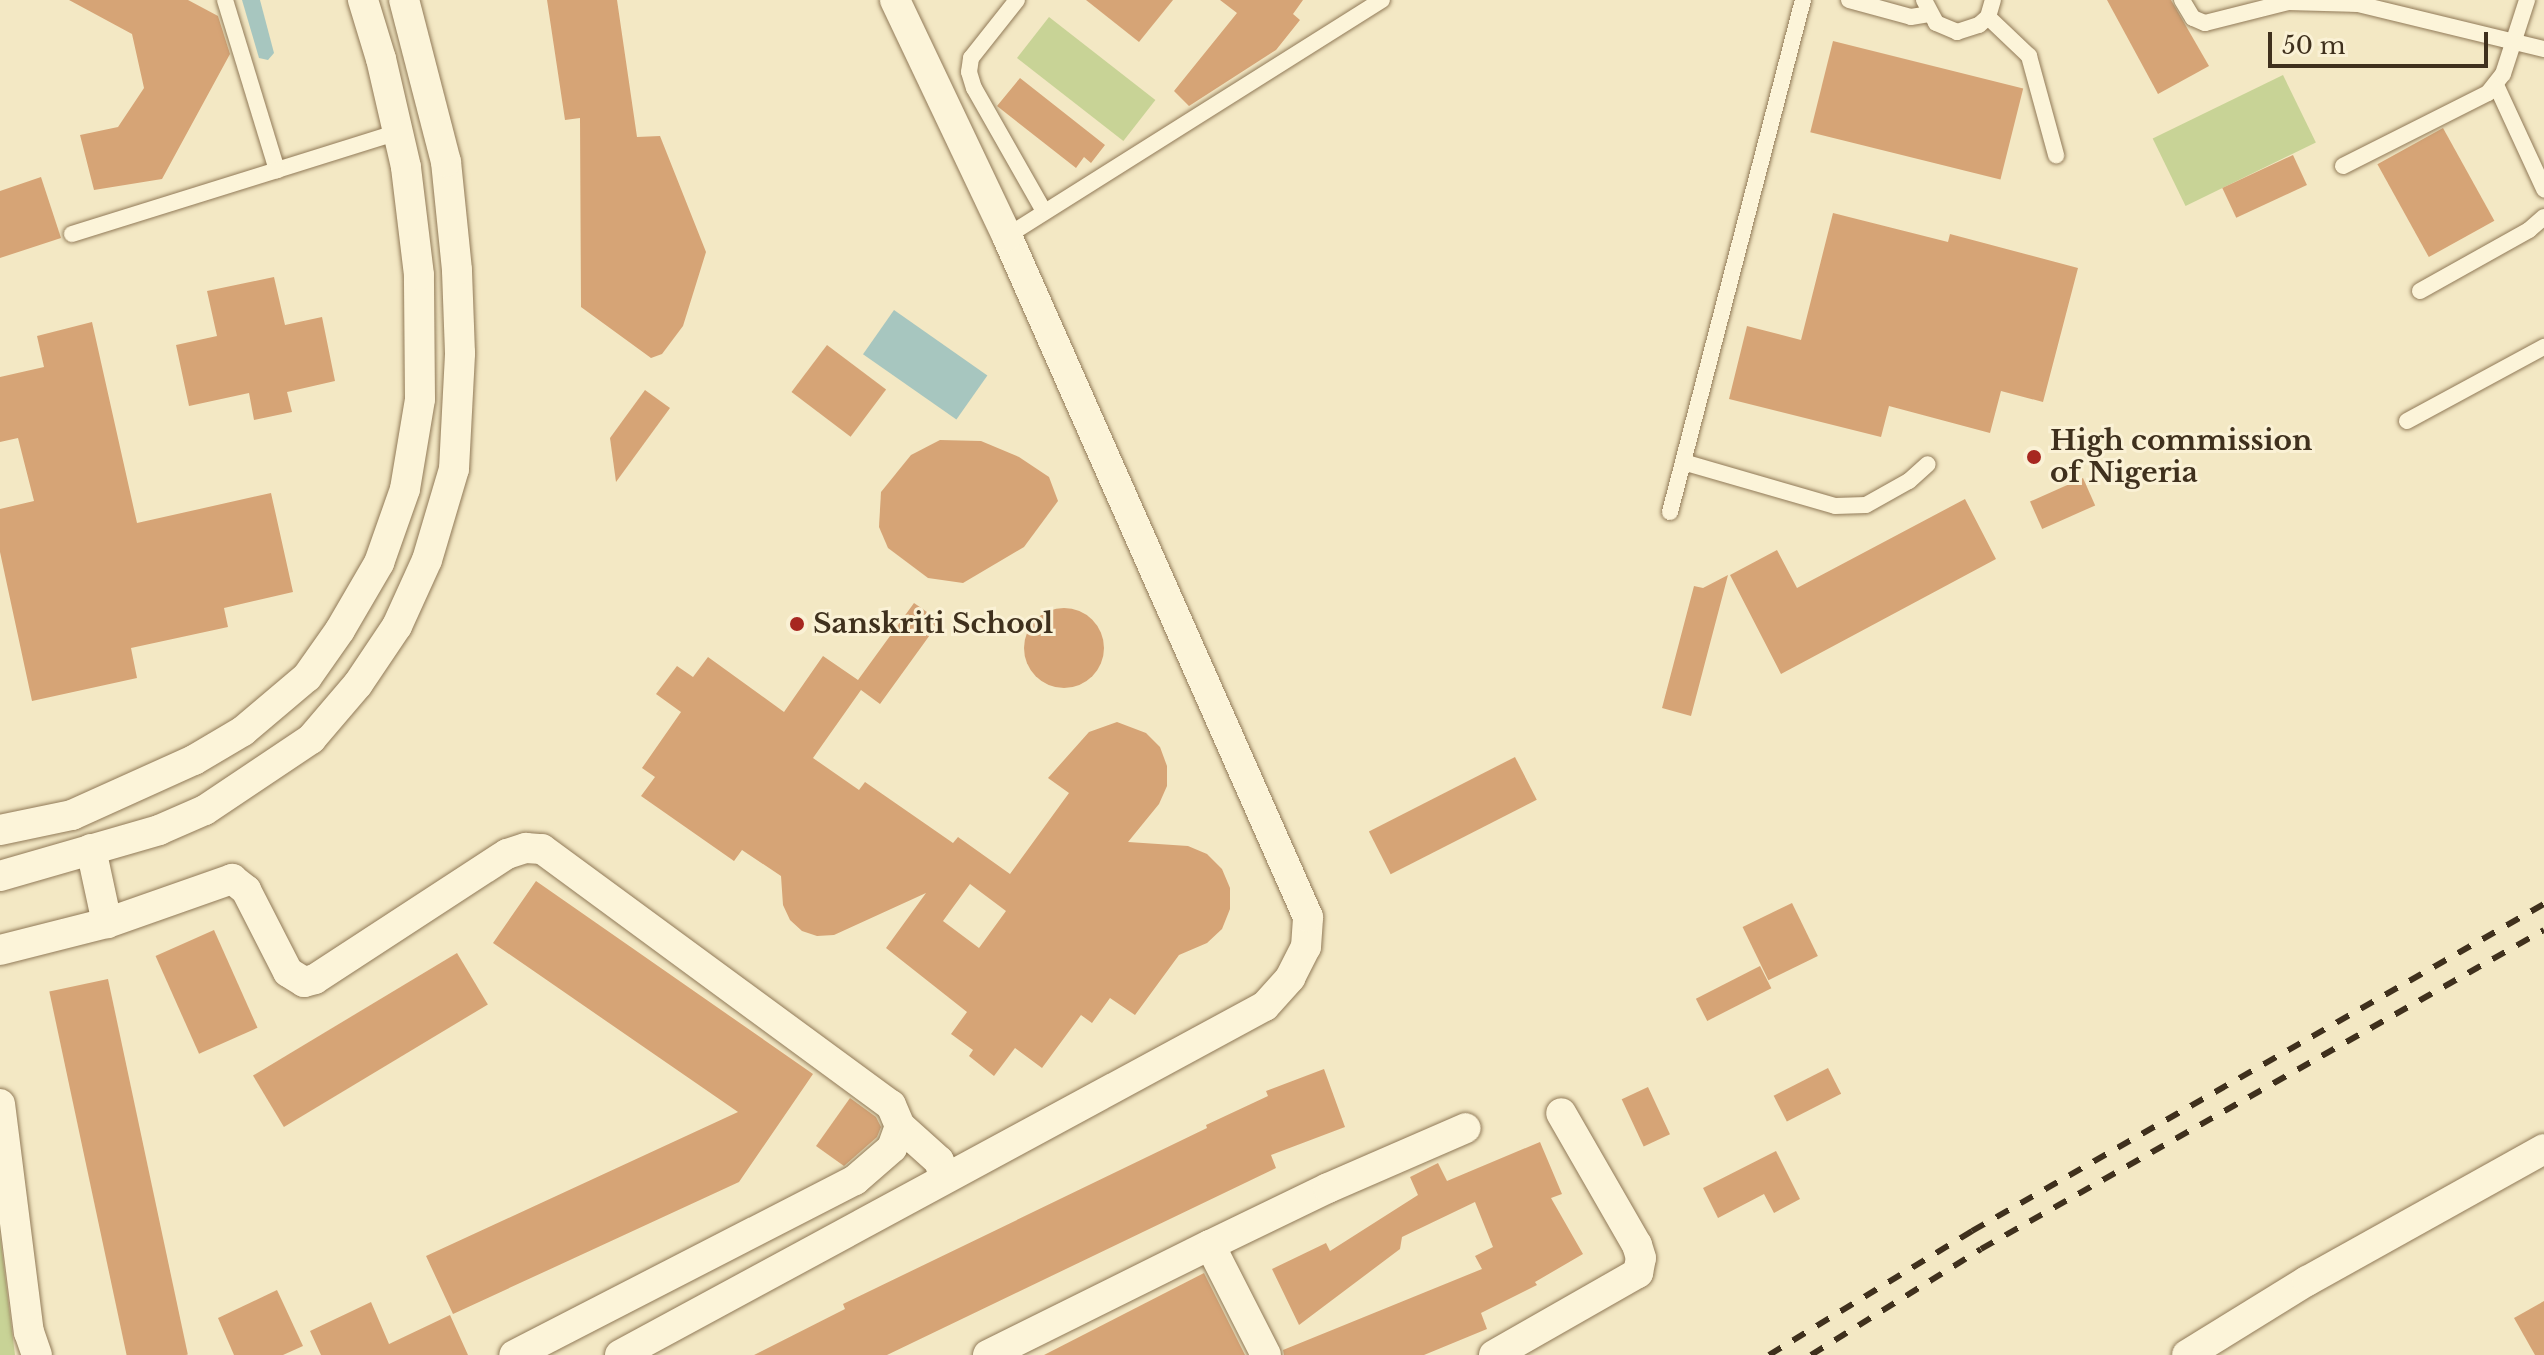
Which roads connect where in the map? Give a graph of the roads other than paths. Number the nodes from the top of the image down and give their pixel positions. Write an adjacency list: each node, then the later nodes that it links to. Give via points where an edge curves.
1 (225, 0): 23 (lane)
2 (363, 0): 18 (street)
3 (404, 0): 20 (street)
4 (895, 0): 28 (street)
5 (1017, 0): 25 (lane, via 971,58 969,72)
6 (1382, 0): 25 (lane)
7 (1803, 0): 32 (lane)
8 (1849, 0): 13 (lane, via 1911,17)
9 (1993, 0): 14 (lane)
10 (2182, 0): 12 (lane, via 2193,18 2205,23)
11 (2527, 0): 15 (lane)
12 (2249, 6): 15 (lane, via 2358,4)
13 (1926, 7): 14 (lane, via 1945,29 1957,32)
14 (1988, 17): 19 (lane, via 2029,56)
15 (2514, 41): 16 (lane); 17 (lane)
16 (2544, 49)
17 (2496, 85): 21 (lane, via 2480,98); 24 (lane)
18 (398, 132): 22 (street); 23 (lane)
19 (2056, 155)
20 (446, 162): 22 (street); 36 (street, via 460,353 456,440 454,469)
21 (2343, 166)
22 (406, 167): 35 (street, via 419,275 420,399 405,489)
23 (277, 170): 27 (lane)
24 (2544, 189)
25 (1044, 211): 28 (lane)
26 (2544, 218): 29 (lane)
27 (72, 234)
28 (1007, 236): 47 (street, via 1308,917 1306,947 1290,978 1265,1006)
29 (2420, 291)
30 (2544, 347): 31 (lane)
31 (2407, 421)
32 (1683, 462): 33 (lane, via 1835,506 1866,505); 34 (lane)
33 (1928, 464)
34 (1670, 512)
35 (387, 542): 36 (street); 37 (street, via 340,630 307,677 243,731 194,760 72,815)
36 (427, 560): 38 (street, via 397,626 358,684 311,739 205,810 159,830)
37 (0, 830)
38 (91, 849): 39 (street); 40 (street)
39 (0, 876)
40 (107, 923): 41 (street); 44 (street, via 232,879 246,890 288,972 304,982 507,854 542,849 891,1105)
41 (0, 950)
42 (0, 1104): 49 (street, via 29,1332)
43 (1561, 1113): 54 (street, via 1637,1245 1638,1273)
44 (900, 1126): 47 (street, via 939,1161); 50 (street, via 892,1148 855,1180)
45 (1466, 1128): 48 (street)
46 (2544, 1149): 55 (street, via 2307,1281)
47 (945, 1178): 51 (street)
48 (1210, 1245): 52 (street); 53 (street)
49 (37, 1355)
50 (514, 1355)
51 (620, 1355)
52 (988, 1355)
53 (1266, 1355)
54 (1494, 1355)
55 (2187, 1355)

